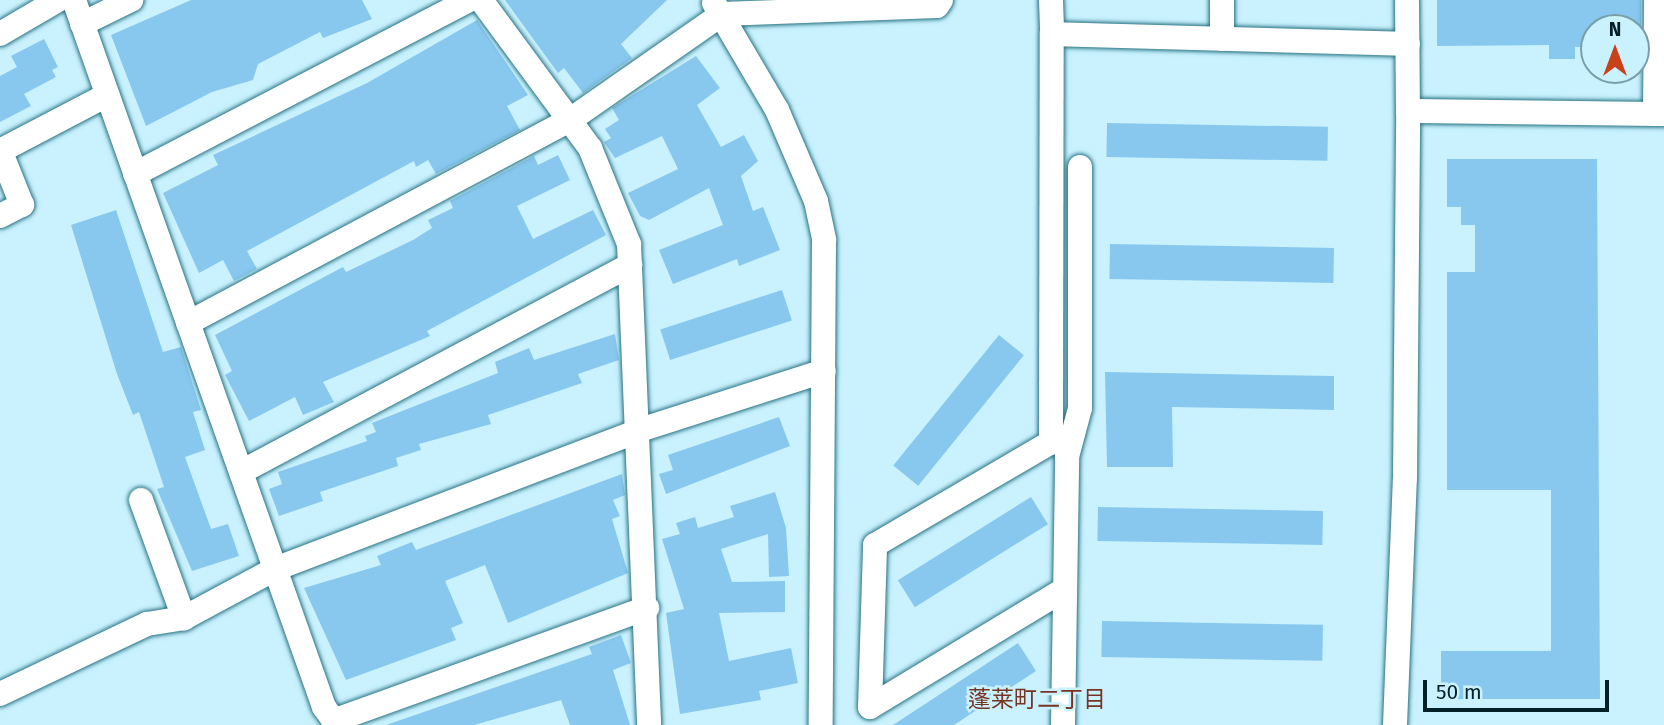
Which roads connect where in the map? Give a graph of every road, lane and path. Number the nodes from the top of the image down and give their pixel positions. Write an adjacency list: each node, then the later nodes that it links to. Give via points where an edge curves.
1 (58, 0): 13 (street)
2 (74, 0): 12 (street)
3 (131, 0): 12 (street)
4 (469, 0): 23 (street)
5 (481, 0): 20 (street)
6 (941, 0): 11 (street, via 937,6)
7 (1051, 0): 14 (street)
8 (1222, 0): 15 (street)
9 (1407, 0): 16 (street)
10 (1656, 0): 19 (street)
11 (717, 7): 20 (street); 27 (street, via 778,110 816,201 824,240)
12 (82, 24): 17 (street)
13 (0, 34)
14 (1052, 34): 15 (street); 29 (street)
15 (1222, 39): 16 (street)
16 (1408, 44): 18 (street)
17 (107, 95): 21 (street); 23 (street)
18 (1408, 111): 19 (street); 41 (street, via 1405,478)
19 (1659, 114)
20 (570, 120): 25 (street, via 616,204); 26 (street)
21 (0, 151): 24 (street, via 22,205)
22 (1080, 167): 29 (street, via 1080,408)
23 (135, 174): 26 (street)
24 (0, 216)
25 (630, 265): 28 (street); 30 (street)
26 (188, 323): 30 (street)
27 (824, 371): 28 (street); 39 (street)
28 (640, 430): 32 (street); 34 (street)
29 (1060, 443): 33 (street); 33 (street, via 875,545 870,707)
30 (241, 472): 32 (street)
31 (141, 500): 35 (street)
32 (275, 569): 35 (street); 37 (street)
33 (1065, 589): 40 (street)
34 (647, 608): 37 (street); 38 (street)
35 (184, 618): 36 (street, via 147,624)
36 (0, 694)
37 (335, 723)
38 (649, 725)
39 (821, 725)
40 (1063, 725)
41 (1395, 725)

